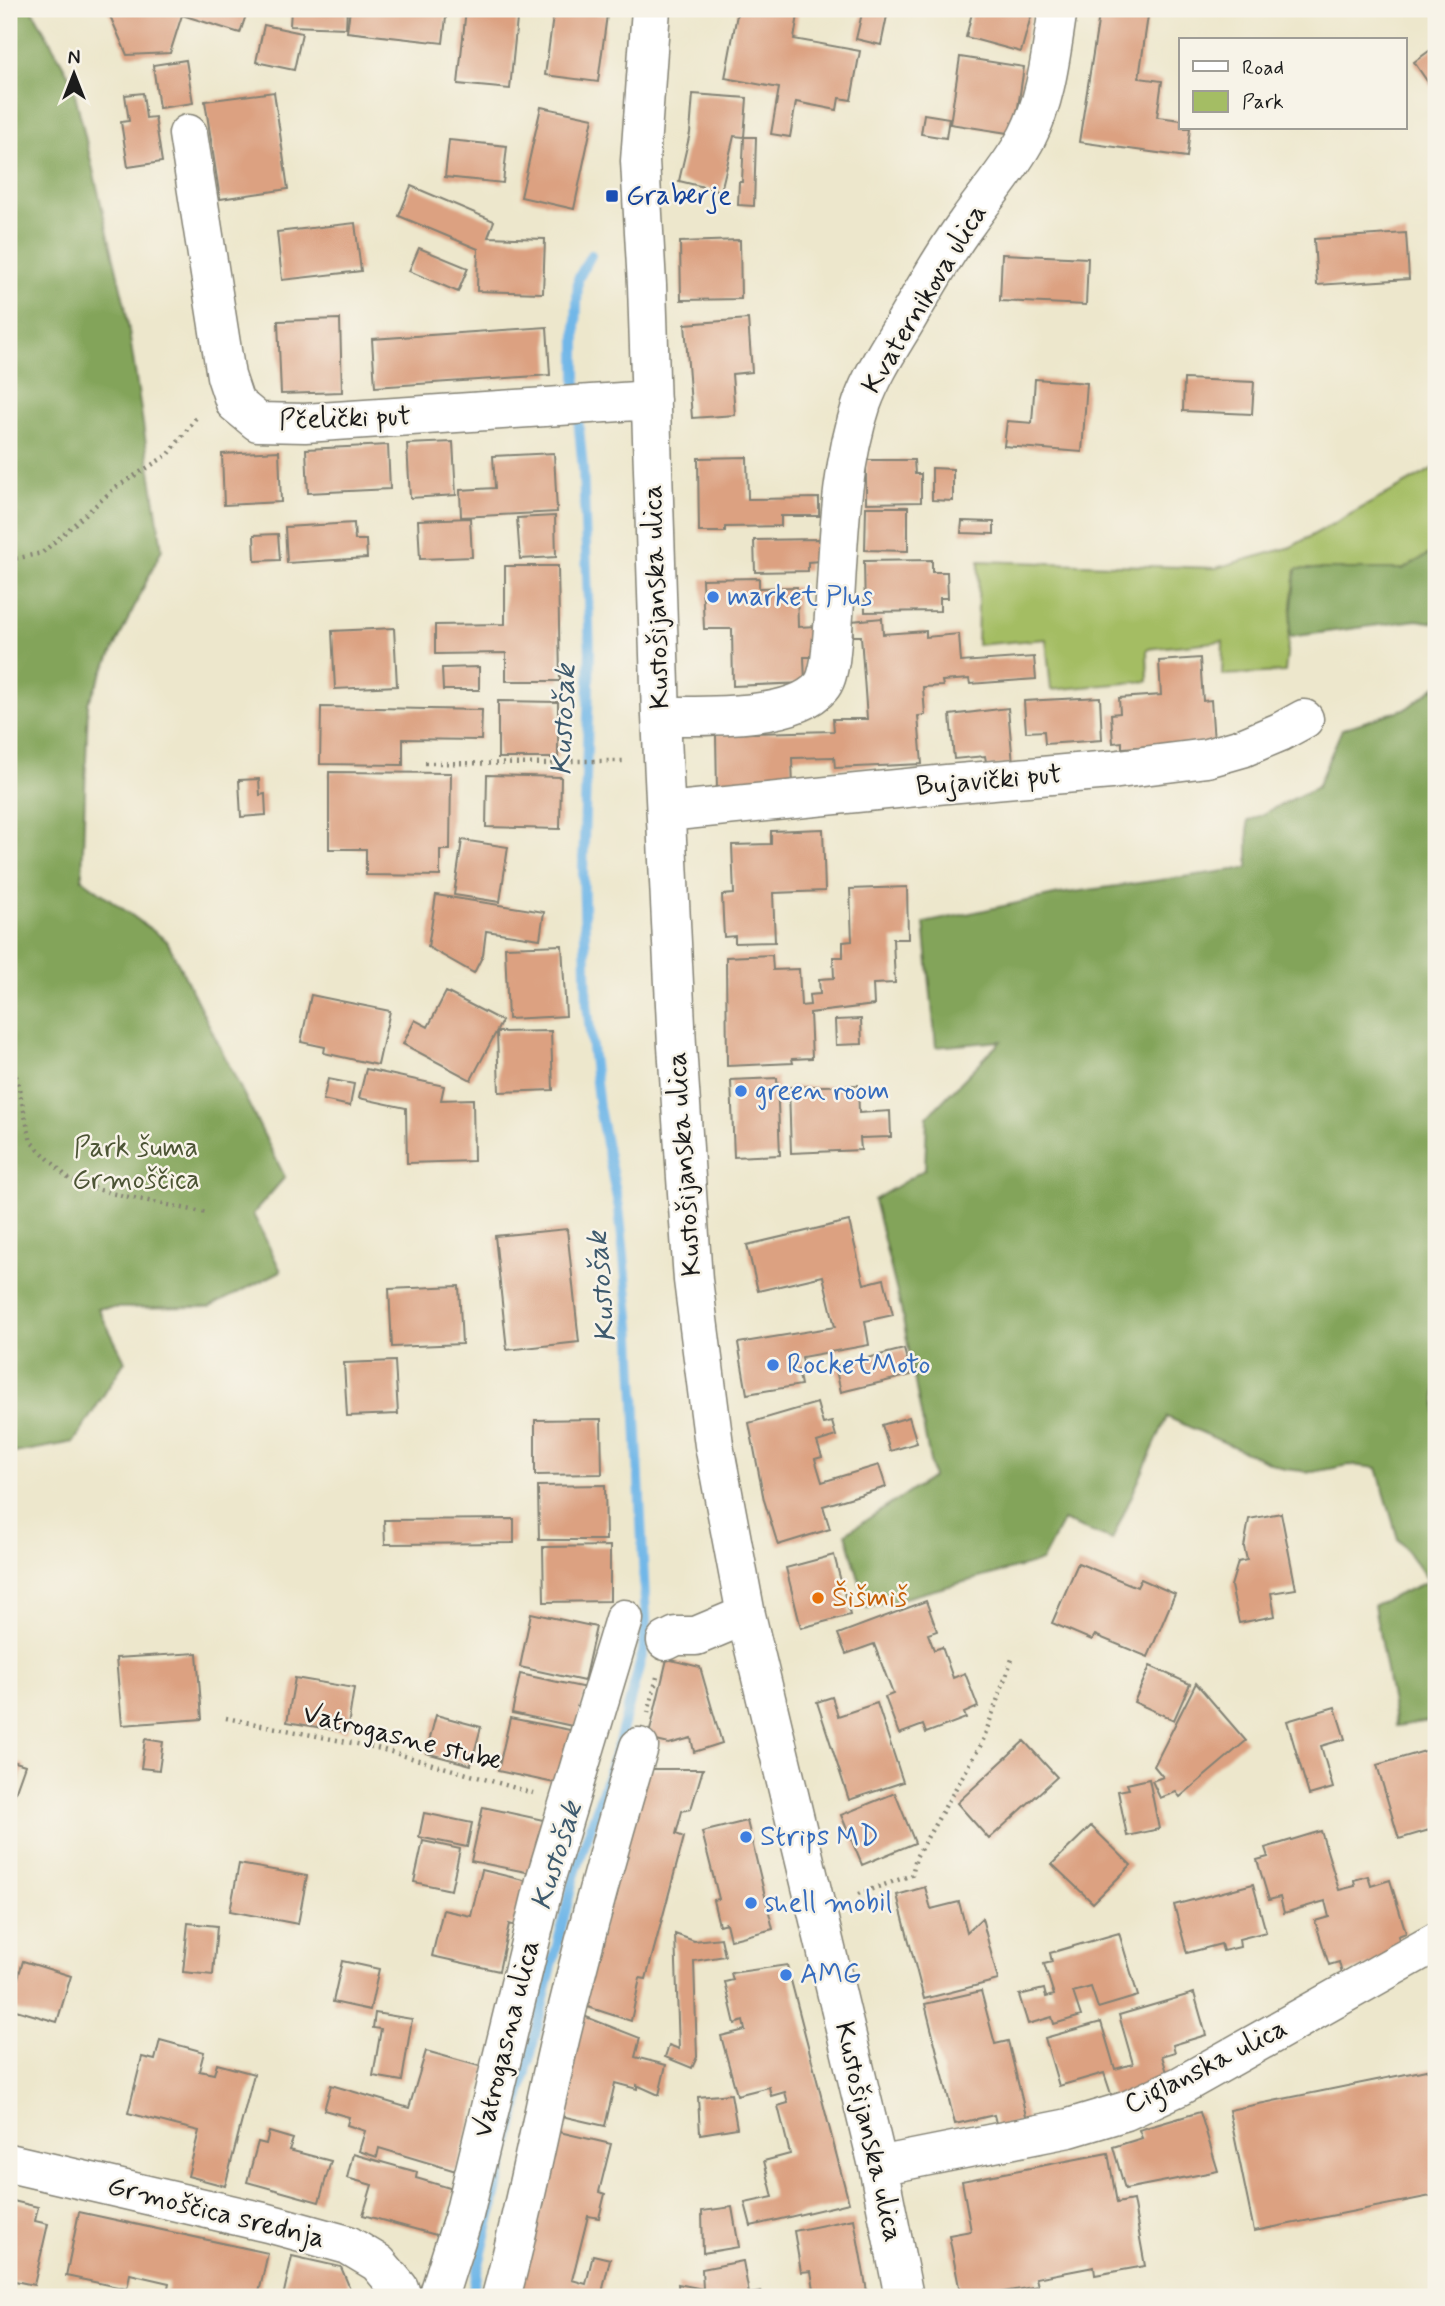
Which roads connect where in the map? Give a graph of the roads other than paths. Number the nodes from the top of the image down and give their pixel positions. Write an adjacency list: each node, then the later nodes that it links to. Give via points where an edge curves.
1 (651, 9): 4 (street, Kustošijanska ulica, via 640,162)
2 (1058, 9): 5 (street, Kvaternikova ulica, via 1048,74 1028,135 933,275 862,403 845,482 830,662 821,687 804,702 785,708)
3 (188, 134): 4 (street, Pčelički put, via 226,376 235,403 258,422 305,423)
4 (651, 400): 5 (street, Kustošijanska ulica)
5 (661, 716): 7 (street, Kustošijanska ulica)
6 (1304, 719): 7 (street, Bujavički put, via 1242,748 1207,758)
7 (666, 812): 8 (street, Kustošijanska ulica, via 693,1280 714,1445)
8 (746, 1615): 10 (street, via 696,1636); 14 (street, Kustošijanska ulica)
9 (624, 1619): 16 (street, Vatrogasna ulica, via 545,1881 464,2215)
10 (666, 1641)
11 (639, 1747): 17 (street, Vatrogasna ulica, via 566,2014)
12 (1436, 1942): 14 (street, Ciglanska ulica, via 1180,2086 1126,2111 1069,2128)
13 (9, 2163): 15 (street, Grmoščica srednja, via 268,2222 348,2245 379,2263)
14 (878, 2166): 18 (street, Kustošijanska ulica)
15 (402, 2297)
16 (438, 2297)
17 (501, 2297)
18 (904, 2297)

